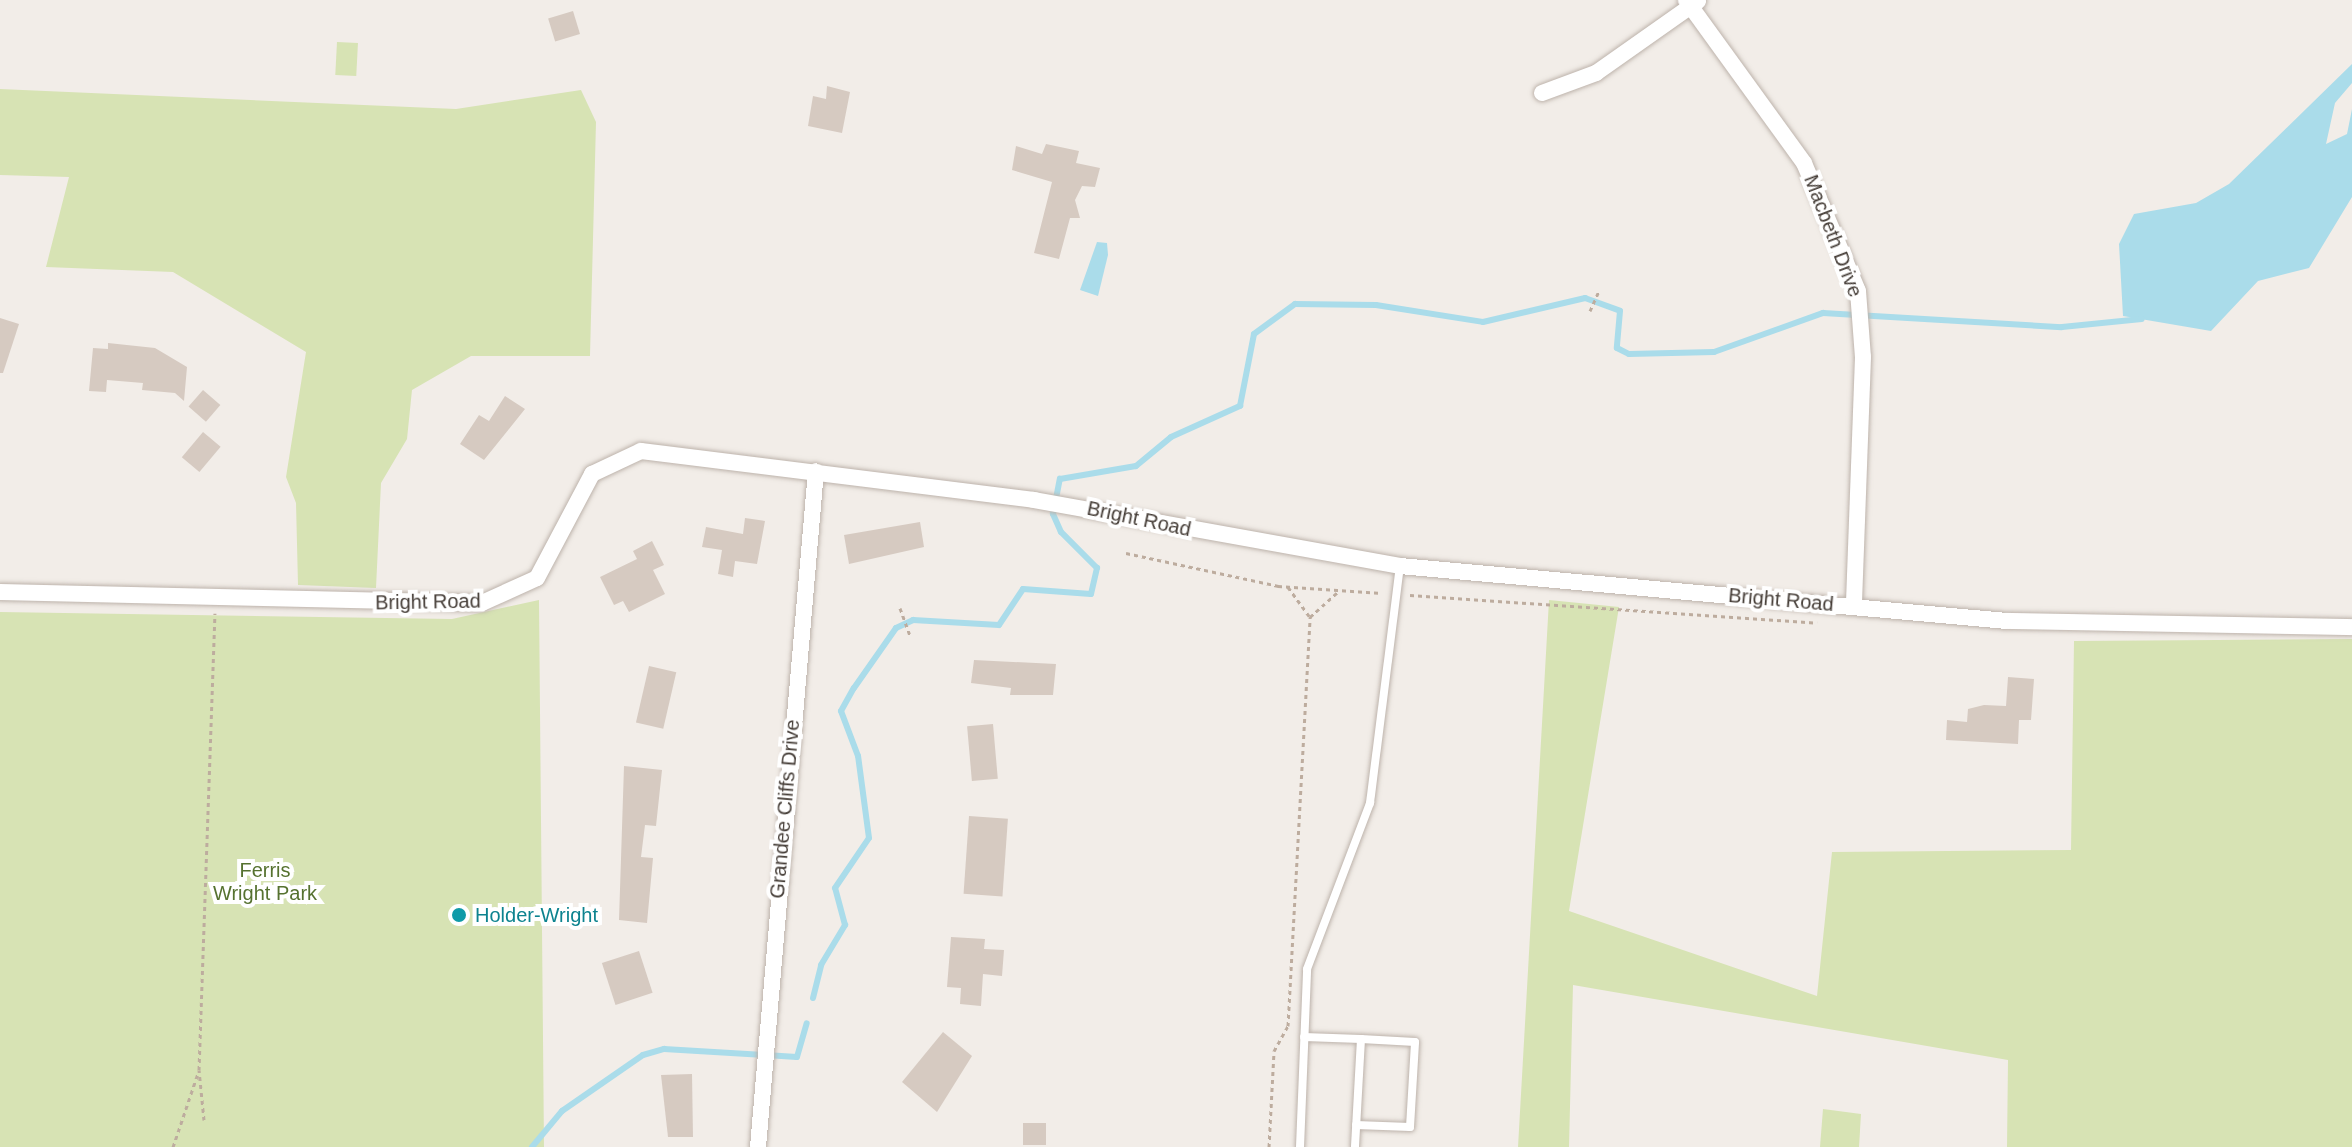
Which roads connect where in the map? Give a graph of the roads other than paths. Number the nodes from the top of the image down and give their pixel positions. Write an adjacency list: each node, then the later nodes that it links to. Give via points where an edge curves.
1 (1692, 2): 2 (street, via 1596,73); 6 (street, Macbeth Drive, via 1804,163 1859,305)
2 (1542, 93)
3 (816, 471): 4 (street, Bright Road, via 1082,507); 5 (street, Bright Road, via 641,451 611,460 576,494 537,578 482,603); 11 (street, Grandee Cliffs Drive)
4 (1400, 566): 6 (street, Bright Road); 8 (lane, via 1370,803 1307,969)
5 (0, 592)
6 (1854, 606): 7 (street, Bright Road, via 2120,628)
7 (2352, 627)
8 (1304, 1037): 9 (lane); 12 (lane)
9 (1361, 1039): 10 (lane); 10 (lane, via 1415,1042 1410,1127)
10 (1356, 1125): 13 (lane)
11 (758, 1147)
12 (1300, 1147)
13 (1355, 1147)

